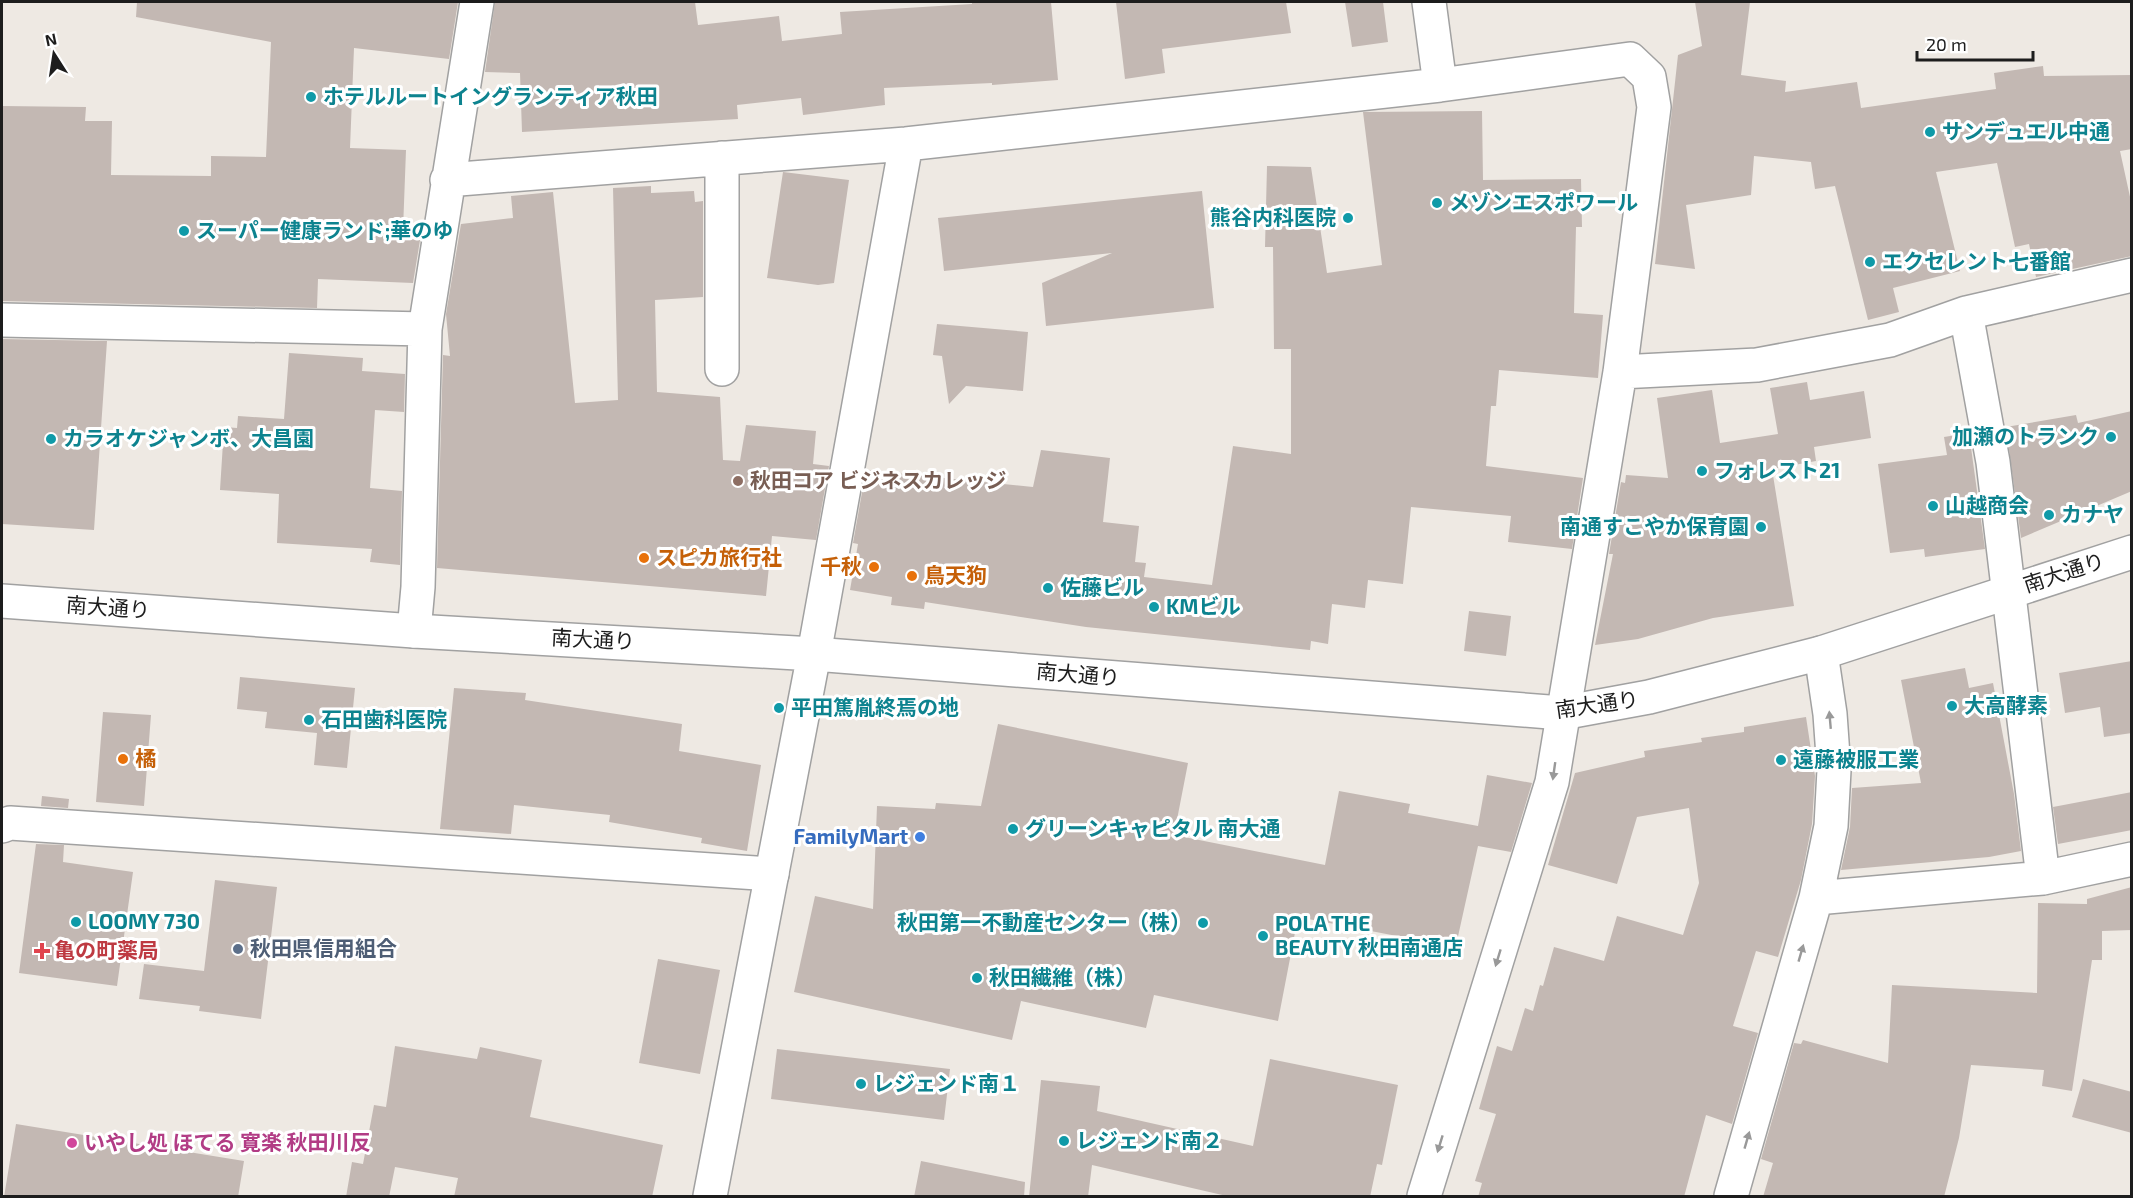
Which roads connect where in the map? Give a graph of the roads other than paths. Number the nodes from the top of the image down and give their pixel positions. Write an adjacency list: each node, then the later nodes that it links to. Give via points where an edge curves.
1 (477, 2): 6 (street)
2 (1429, 2): 3 (street)
3 (1440, 85): 4 (street); 12 (street, via 1630,59 1649,77 1654,107)
4 (906, 144): 5 (street); 18 (street)
5 (722, 158): 6 (street); 11 (street)
6 (447, 180): 10 (street)
7 (2132, 275): 8 (street)
8 (1966, 313): 12 (street, via 1890,340 1757,365); 14 (street, via 1993,462)
9 (2, 320): 10 (street)
10 (425, 329): 16 (street)
11 (722, 369)
12 (1620, 372): 19 (street)
13 (2132, 552): 14 (street, 南大通り)
14 (2009, 591): 17 (street, 南大通り); 23 (street)
15 (2, 601): 16 (street, 南大通り)
16 (414, 630): 18 (street, 南大通り)
17 (1821, 653): 19 (street, 南大通り, via 1649,697); 24 (street, one-way to 17, via 1831,826 1834,771)
18 (814, 654): 19 (street, 南大通り); 22 (street)
19 (1562, 713): 26 (street, one-way to 26, via 1552,782)
20 (2, 826): 22 (street, via 10,823)
21 (2132, 858): 23 (street)
22 (772, 874): 25 (street)
23 (2043, 878): 24 (street)
24 (1816, 898): 27 (street, one-way to 24)
25 (710, 1197)
26 (1424, 1197)
27 (1731, 1197)

